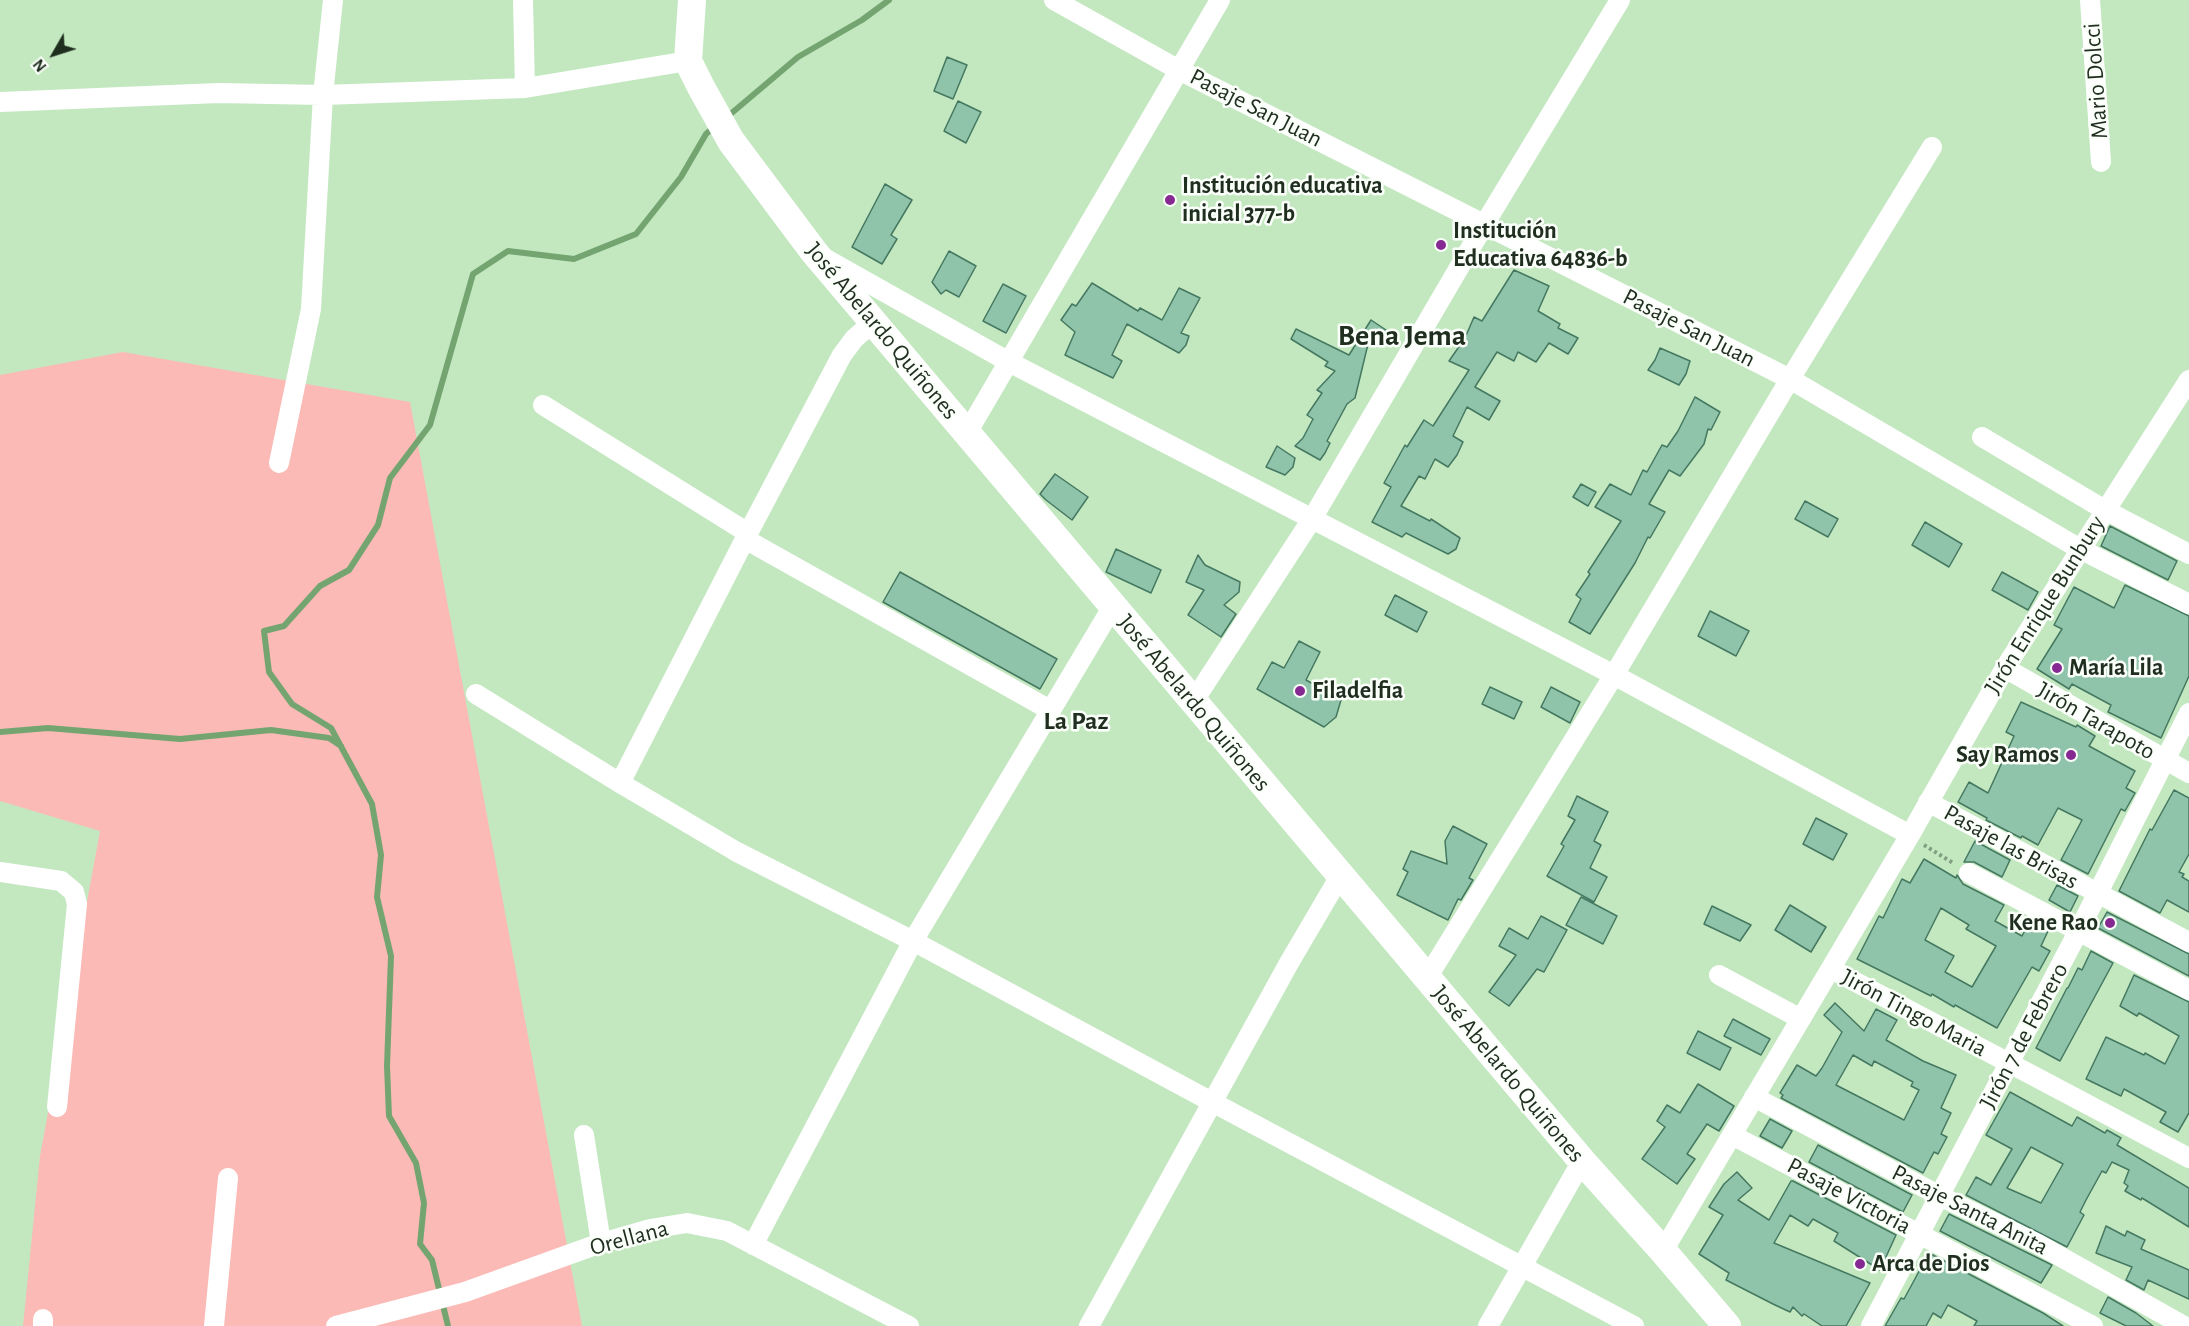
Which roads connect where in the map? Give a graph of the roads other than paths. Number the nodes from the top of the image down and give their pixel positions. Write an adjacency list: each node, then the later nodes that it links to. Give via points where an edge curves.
1 (333, 0): 11 (street)
2 (523, 0): 10 (street)
3 (692, 0): 8 (street)
4 (1054, 0): 9 (street, Pasaje San Juan)
5 (1220, 0): 9 (street)
6 (1620, 0): 15 (street)
7 (2090, 0): 14 (street, Mario Dolcci)
8 (688, 61): 10 (street); 16 (street, José Abelardo Quiñones, via 731,141)
9 (1179, 69): 15 (street, Pasaje San Juan); 18 (street)
10 (525, 88): 11 (street)
11 (323, 95): 12 (street, via 219,93); 24 (street, via 311,309)
12 (0, 102)
13 (1932, 147): 19 (street)
14 (2102, 162)
15 (1484, 225): 19 (street, Pasaje San Juan); 26 (street)
16 (814, 252): 17 (street, José Abelardo Quiñones); 18 (street)
17 (873, 322): 22 (street, José Abelardo Quiñones); 27 (street, via 842,355)
18 (1008, 362): 22 (street); 26 (street)
19 (1790, 379): 28 (street, Pasaje San Juan); 33 (street)
20 (2189, 380): 25 (street, Jirón Enrique Bunbury)
21 (543, 405): 27 (street)
22 (967, 433): 31 (street, José Abelardo Quiñones)
23 (1982, 437): 25 (street)
24 (279, 463)
25 (2105, 510): 28 (street, Jirón Enrique Bunbury); 29 (street)
26 (1312, 519): 33 (street); 35 (street)
27 (747, 536): 36 (street); 40 (street)
28 (2080, 549): 30 (street, Pasaje San Juan); 32 (street, Jirón Enrique Bunbury)
29 (2189, 554)
30 (2189, 604)
31 (1113, 606): 35 (street, José Abelardo Quiñones); 36 (street)
32 (2005, 668): 38 (street, Jirón Tarapoto); 41 (street, Jirón Enrique Bunbury)
33 (1614, 675): 42 (street); 52 (street)
34 (476, 694): 40 (street)
35 (1193, 702): 45 (street, José Abelardo Quiñones)
36 (1050, 710): 48 (street)
37 (2189, 713): 38 (street, Jirón 7 de Febrero)
38 (2165, 762): 39 (street, Jirón Tarapoto); 46 (street, Jirón 7 de Febrero)
39 (2189, 774)
40 (620, 783): 48 (street, via 737,852)
41 (1928, 802): 42 (street, Jirón Enrique Bunbury); 46 (street, Pasaje las Brisas)
42 (1910, 835): 50 (street, Jirón Enrique Bunbury)
43 (0, 872): 58 (street, via 61,880 74,892 77,904)
44 (1969, 873): 47 (street)
45 (1340, 876): 52 (street, José Abelardo Quiñones); 57 (street)
46 (2097, 894): 47 (street, Jirón 7 de Febrero); 49 (street, Pasaje las Brisas)
47 (2078, 932): 53 (street); 55 (street, Jirón 7 de Febrero)
48 (913, 941): 57 (street); 67 (street)
49 (2189, 942)
50 (1831, 969): 54 (street, Jirón Enrique Bunbury); 55 (street, Jirón Tingo Maria)
51 (1719, 975): 54 (street)
52 (1427, 978): 62 (street, José Abelardo Quiñones)
53 (2189, 990)
54 (1801, 1019): 56 (street, Jirón Enrique Bunbury)
55 (2010, 1063): 61 (street, Jirón Tingo Maria); 64 (street, Jirón 7 de Febrero)
56 (1754, 1097): 60 (street, Jirón Enrique Bunbury); 64 (street, Pasaje Santa Anita)
57 (1212, 1102): 69 (street); 73 (street)
58 (57, 1107)
59 (584, 1135): 66 (street)
60 (1732, 1135): 65 (street, Pasaje Victoria); 68 (street, Jirón Enrique Bunbury)
61 (2189, 1158)
62 (1582, 1161): 68 (street, José Abelardo Quiñones); 69 (street)
63 (228, 1178): 70 (street)
64 (1940, 1196): 65 (street, Jirón 7 de Febrero); 79 (street, Pasaje Santa Anita, via 2038,1244)
65 (1920, 1233): 77 (street, Jirón 7 de Febrero); 78 (street, Pasaje Victoria)
66 (602, 1243): 67 (street, Orellana, via 687,1223 727,1231); 71 (street, Orellana, via 465,1292)
67 (753, 1245): 72 (street, Orellana)
68 (1663, 1251): 76 (street, José Abelardo Quiñones)
69 (1522, 1266): 74 (street); 75 (street)
70 (214, 1326)
71 (336, 1326)
72 (909, 1326)
73 (1089, 1326)
74 (1488, 1326)
75 (1634, 1326)
76 (1726, 1326)
77 (1871, 1326)
78 (2093, 1326)
79 (2184, 1326)

